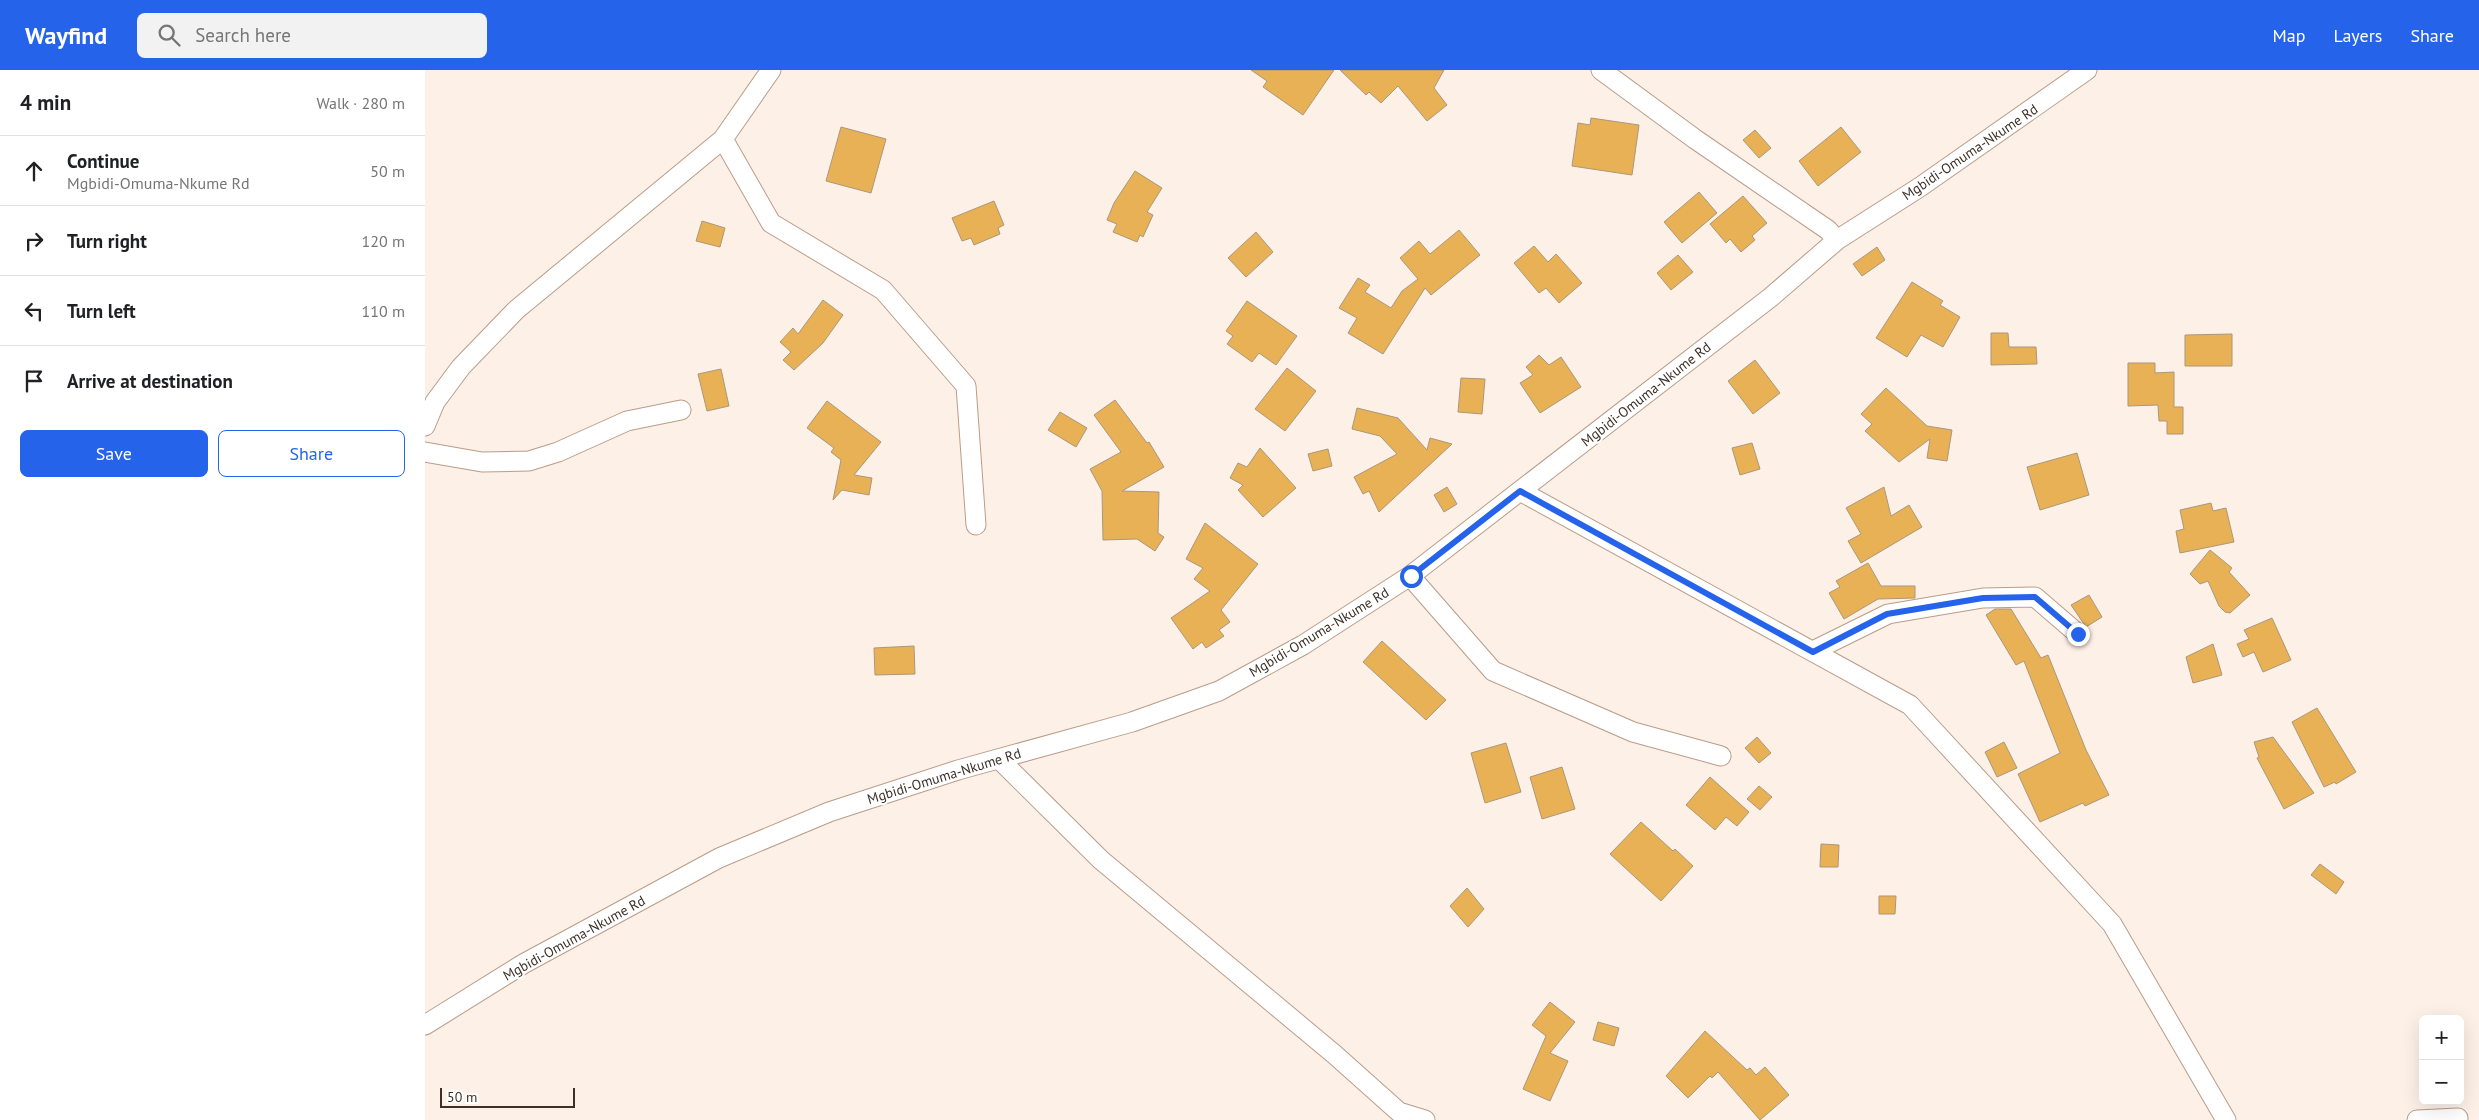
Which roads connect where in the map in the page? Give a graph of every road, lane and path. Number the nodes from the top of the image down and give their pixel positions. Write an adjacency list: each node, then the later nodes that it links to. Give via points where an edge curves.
1 (771, 70): 4 (street)
2 (1601, 70): 5 (street, via 1695,140 1828,230)
3 (2087, 70): 5 (street, Mgbidi-Omuma-Nkume Rd, via 1920,188)
4 (723, 139): 6 (street, via 516,310); 11 (street, via 771,224 883,290 966,386)
5 (1837, 240): 10 (street, Mgbidi-Omuma-Nkume Rd, via 1771,297)
6 (430, 401): 8 (street)
7 (681, 410): 9 (street, via 627,421 558,452 529,461 482,462)
8 (425, 426)
9 (425, 452)
10 (1520, 491): 12 (street, Mgbidi-Omuma-Nkume Rd); 14 (street)
11 (976, 525)
12 (1411, 576): 15 (street, via 1493,671 1633,732); 16 (street, Mgbidi-Omuma-Nkume Rd, via 1303,645 1219,691 1132,722)
13 (2078, 634): 14 (street, via 2035,597 1983,598 1887,614)
14 (1813, 652): 20 (street, via 1910,704 2112,924)
15 (1721, 756)
16 (999, 758): 17 (street, Mgbidi-Omuma-Nkume Rd, via 829,812 719,858 523,964); 19 (street, via 1101,860 1399,1112)
17 (425, 1025)
18 (2458, 1118): 21 (street)
19 (1425, 1120)
20 (2226, 1120)
21 (2417, 1120)

